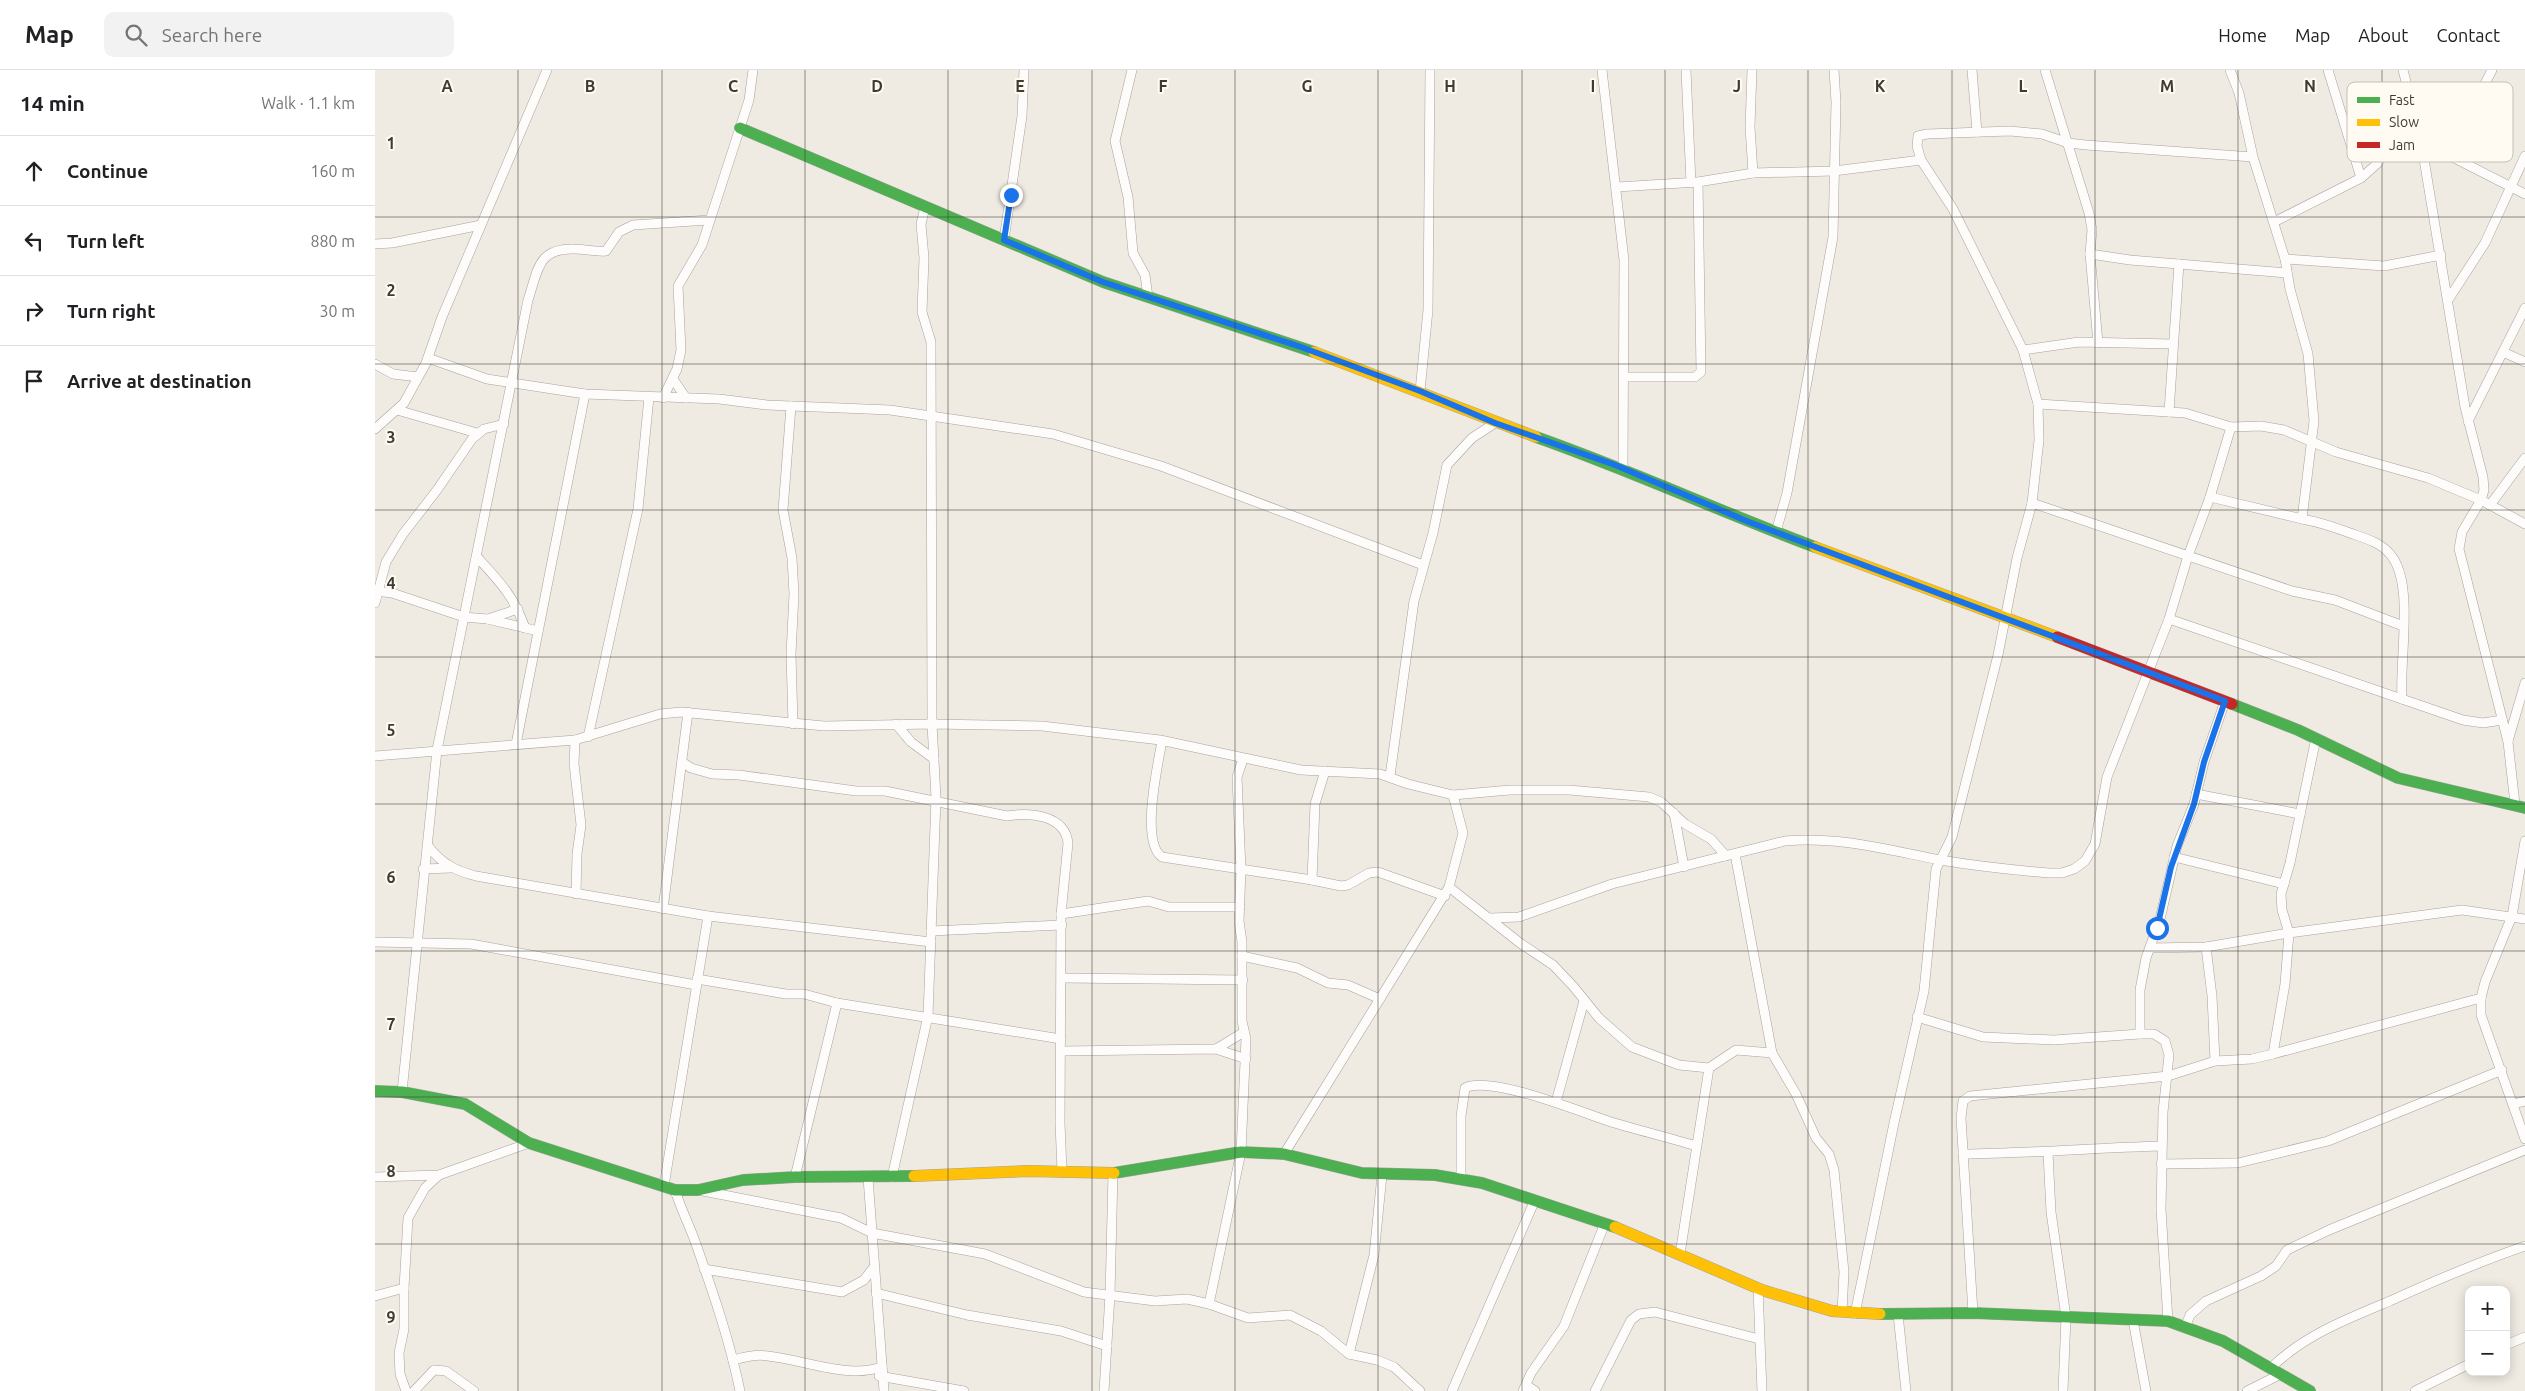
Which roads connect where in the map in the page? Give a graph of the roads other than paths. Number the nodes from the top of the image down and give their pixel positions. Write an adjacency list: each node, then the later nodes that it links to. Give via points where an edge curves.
1 (547, 70): 37 (street)
2 (753, 70): 16 (street, via 749,100)
3 (1024, 70): 38 (street, via 1022,116)
4 (1132, 70): 45 (street, via 1115,141 1128,197 1133,253 1145,275)
5 (1430, 70): 59 (street, via 1429,310)
6 (1602, 70): 31 (street)
7 (1686, 70): 30 (street)
8 (1752, 70): 28 (street, via 1750,127)
9 (1835, 70): 27 (street)
10 (1972, 70): 17 (street)
11 (2045, 70): 19 (street)
12 (2231, 70): 21 (street)
13 (2328, 70): 18 (street)
14 (2492, 70): 15 (street)
15 (2486, 82)
16 (740, 128): 34 (street); 35 (street)
17 (1977, 132): 19 (street, via 2010,130 2042,134); 22 (street, via 1918,136)
18 (2347, 132)
19 (2068, 143): 21 (street); 40 (street, via 2089,213 2092,230)
20 (2525, 156): 32 (street)
21 (2253, 157): 36 (street)
22 (1921, 160): 27 (street); 50 (street, via 1953,209)
23 (2356, 162): 29 (street)
24 (2379, 162): 29 (street)
25 (2425, 162): 41 (street)
26 (2460, 162): 32 (street)
27 (1834, 172): 28 (street); 84 (street, via 1833,237 1828,272 1815,326 1787,493)
28 (1753, 173): 30 (street)
29 (2361, 178): 36 (street)
30 (1695, 183): 31 (street); 56 (street, via 1701,372 1695,376)
31 (1617, 187): 56 (street, via 1624,260)
32 (2510, 187): 33 (street); 46 (street, via 2485,243)
33 (2525, 194)
34 (925, 207): 38 (street); 68 (street, via 921,224 924,258 922,312 931,342)
35 (709, 220): 57 (street, via 701,245 678,286 681,350); 58 (street, via 633,224 619,232 606,251 560,250 543,257 528,300)
36 (2274, 222): 42 (street)
37 (481, 225): 39 (street); 52 (street)
38 (1004, 240): 45 (street, via 1103,282)
39 (375, 244)
40 (2090, 254): 43 (street); 48 (street)
41 (2441, 255): 42 (street, via 2384,266); 46 (street)
42 (2285, 259): 44 (street)
43 (2179, 264): 44 (street); 49 (street)
44 (2287, 273): 75 (street, via 2308,354 2314,421)
45 (1148, 297): 59 (street, via 1301,347)
46 (2448, 300): 69 (street)
47 (2525, 308): 51 (street)
48 (2098, 343): 49 (street); 50 (street, via 2079,342)
49 (2173, 344): 67 (street)
50 (2023, 350): 64 (street)
51 (2503, 352): 53 (street); 69 (street)
52 (428, 358): 55 (street); 58 (street, via 487,379)
53 (2525, 362)
54 (375, 364): 55 (street, via 393,374)
55 (418, 377): 66 (street, via 409,397)
56 (1624, 377): 77 (street)
57 (673, 378): 62 (street); 63 (street)
58 (513, 384): 60 (street); 71 (street)
59 (1420, 391): 70 (street)
60 (585, 394): 61 (street); 99 (street)
61 (649, 397): 62 (street); 109 (street, via 638,509)
62 (663, 398): 63 (street)
63 (685, 398): 65 (street)
64 (2039, 404): 67 (street); 80 (street, via 2039,440)
65 (791, 406): 68 (street, via 890,410); 106 (street, via 783,510 792,558 794,594 791,654)
66 (397, 410): 73 (street); 74 (street)
67 (2169, 412): 72 (street, via 2205,418)
68 (932, 416): 87 (street, via 1053,434 1152,463); 108 (street)
69 (2468, 421): 79 (street, via 2483,477)
70 (1495, 423): 77 (street); 87 (street, via 1457,451 1447,465)
71 (504, 424): 74 (street); 86 (street)
72 (2231, 427): 75 (street, via 2261,426 2284,430); 78 (street)
73 (375, 429)
74 (477, 433): 88 (street, via 403,534 386,562)
75 (2310, 442): 79 (street, via 2393,470 2428,478); 82 (street)
76 (2525, 458): 81 (street)
77 (1623, 468): 84 (street)
78 (2210, 497): 82 (street); 85 (street)
79 (2481, 500): 81 (street); 105 (street, via 2462,532 2459,549)
80 (2032, 503): 85 (street); 94 (street)
81 (2490, 505): 83 (street)
82 (2302, 519): 97 (street, via 2329,525 2374,542 2390,554 2401,573 2405,594)
83 (2525, 524)
84 (1776, 532): 94 (street)
85 (2188, 556): 96 (street); 97 (street, via 2292,590 2335,600)
86 (477, 557): 89 (street); 93 (street)
87 (1423, 565): 121 (street, via 1414,601)
88 (377, 591): 90 (street); 93 (street)
89 (513, 598): 91 (street); 92 (street)
90 (375, 603)
91 (518, 609): 92 (street); 98 (street)
92 (508, 612): 95 (street)
93 (464, 617): 95 (street); 115 (street)
94 (2005, 618): 100 (street); 132 (street, via 1952,837)
95 (487, 619): 98 (street)
96 (2169, 619): 100 (street); 102 (street)
97 (2403, 626): 102 (street)
98 (525, 628): 99 (street)
99 (538, 631): 114 (street)
100 (2151, 672): 103 (street); 132 (street, via 2107,777 2095,844 2085,861 2062,873 2049,873)
101 (2525, 683): 113 (street)
102 (2402, 699): 105 (street, via 2476,723)
103 (2225, 701): 110 (street); 123 (street, via 2204,762)
104 (689, 712): 106 (street); 109 (street, via 660,714); 119 (street)
105 (2502, 720): 113 (street)
106 (793, 724): 107 (street)
107 (896, 724): 108 (street); 117 (street, via 911,742)
108 (932, 724): 112 (street, via 1042,726); 117 (street)
109 (588, 736): 111 (street)
110 (2316, 738): 125 (street, via 2416,784); 127 (street)
111 (575, 740): 114 (street); 140 (street, via 574,764 581,825)
112 (1162, 741): 118 (street); 136 (street, via 1153,802 1152,836 1156,851 1165,858)
113 (2508, 742): 125 (street)
114 (516, 744): 115 (street)
115 (437, 750): 116 (street); 129 (street)
116 (375, 756)
117 (934, 759): 124 (street)
118 (1243, 759): 120 (street); 136 (street, via 1237,777)
119 (682, 762): 124 (street, via 712,774 856,792 885,791); 143 (street)
120 (1325, 771): 121 (street); 137 (street, via 1315,804)
121 (1390, 776): 122 (street, via 1408,784)
122 (1453, 794): 126 (street, via 1569,790 1649,797); 139 (street, via 1463,833)
123 (2197, 794): 127 (street); 131 (street)
124 (936, 802): 144 (street, via 1007,816 1026,814 1063,826 1068,842); 150 (street)
125 (2520, 806)
126 (1674, 813): 130 (street); 133 (street)
127 (2300, 814): 138 (street)
128 (2525, 841): 146 (street)
129 (429, 848): 134 (street); 135 (street)
130 (1731, 855): 132 (street, via 1785,841 1815,838 1883,847); 133 (street); 172 (street)
131 (2174, 857): 138 (street); 156 (street, via 2160,919)
132 (1940, 860): 166 (street, via 1936,869 1924,991)
133 (1684, 867): 147 (street, via 1612,884 1519,917)
134 (451, 868): 135 (street); 140 (street, via 476,876)
135 (423, 869): 153 (street)
136 (1241, 870): 137 (street); 142 (street)
137 (1312, 880): 141 (street, via 1341,886 1378,872)
138 (2284, 884): 151 (street, via 2281,910)
139 (1449, 887): 141 (street); 147 (street)
140 (576, 894): 143 (street)
141 (1445, 896): 162 (street)
142 (1240, 907): 144 (street, via 1169,907 1148,901); 157 (street)
143 (663, 909): 145 (street)
144 (1061, 914): 149 (street)
145 (707, 916): 154 (street); 160 (street)
146 (2512, 916): 148 (street); 151 (street, via 2461,910); 161 (street)
147 (1491, 918): 163 (street, via 1553,965)
148 (2525, 919)
149 (1062, 924): 150 (street); 158 (street)
150 (931, 931): 154 (street)
151 (2289, 933): 155 (street); 173 (street, via 2285,984)
152 (375, 942): 153 (street)
153 (417, 942): 160 (street, via 471,944); 180 (street)
154 (931, 942): 165 (street)
155 (2207, 947): 156 (street); 175 (street)
156 (2149, 948): 168 (street, via 2140,990)
157 (1242, 956): 159 (street); 162 (street, via 1297,968 1328,983 1348,985)
158 (1063, 978): 159 (street); 169 (street)
159 (1243, 980): 167 (street)
160 (697, 982): 164 (street, via 804,994); 203 (street)
161 (2481, 998): 173 (street); 177 (street, via 2481,1015)
162 (1380, 999): 191 (street)
163 (1584, 1001): 176 (street, via 1632,1047 1679,1065); 182 (street)
164 (837, 1003): 165 (street); 199 (street)
165 (928, 1016): 169 (street); 200 (street)
166 (1917, 1017): 168 (street, via 1983,1037 2054,1040); 220 (street)
167 (1244, 1032): 170 (street); 174 (street)
168 (2140, 1034): 178 (street, via 2154,1034 2165,1041 2169,1055)
169 (1061, 1039): 171 (street)
170 (1216, 1049): 171 (street); 174 (street)
171 (1062, 1051): 194 (street)
172 (1772, 1053): 176 (street, via 1736,1050); 218 (street, via 1816,1138 1829,1154 1834,1170 1844,1272)
173 (2273, 1054): 175 (street)
174 (1245, 1059): 189 (street)
175 (2215, 1061): 178 (street)
176 (1709, 1068): 186 (street)
177 (2502, 1070): 183 (street); 193 (street, via 2328,1142 2226,1165)
178 (2168, 1076): 187 (street); 192 (street, via 1970,1096 1963,1101)
179 (375, 1091): 180 (street)
180 (402, 1092): 185 (street, via 465,1104)
181 (2525, 1101): 183 (street)
182 (1556, 1102): 186 (street); 202 (street, via 1499,1088 1479,1085 1465,1088 1461,1116)
183 (2513, 1104): 184 (street)
184 (2525, 1138)
185 (529, 1143): 196 (street); 203 (street)
186 (1697, 1146): 209 (street)
187 (2161, 1146): 190 (street); 193 (street)
188 (2525, 1150): 225 (street, via 2287,1250 2276,1266 2261,1276 2206,1301 2190,1315)
189 (1241, 1152): 191 (street); 195 (street); 217 (street)
190 (2048, 1153): 192 (street); 222 (street, via 2051,1212)
191 (1284, 1154): 197 (street)
192 (1963, 1154): 219 (street)
193 (2161, 1164): 224 (street)
194 (1062, 1172): 195 (street); 200 (street)
195 (1113, 1173): 215 (street)
196 (439, 1174): 198 (street); 212 (street, via 425,1188 408,1218)
197 (1382, 1175): 202 (street, via 1435,1175); 230 (street, via 1374,1256)
198 (375, 1177)
199 (795, 1177): 201 (street); 204 (street, via 743,1180)
200 (892, 1177): 201 (street)
201 (868, 1178): 207 (street)
202 (1461, 1179): 205 (street)
203 (670, 1188): 204 (street); 211 (street)
204 (698, 1190): 207 (street, via 841,1218)
205 (1535, 1200): 206 (street); 244 (street)
206 (1605, 1223): 209 (street); 235 (street, via 1564,1326)
207 (872, 1232): 210 (street); 215 (street, via 985,1254 1084,1292)
208 (2525, 1246): 234 (street, via 2348,1319 2294,1350)
209 (1680, 1254): 213 (street)
210 (874, 1267): 211 (street, via 864,1280 842,1292); 214 (street)
211 (704, 1269): 231 (street)
212 (403, 1288): 216 (street); 236 (street, via 404,1329 399,1353 400,1374)
213 (1758, 1288): 218 (street); 227 (street)
214 (876, 1293): 229 (street, via 967,1315 1061,1331); 233 (street)
215 (1110, 1295): 217 (street, via 1155,1301 1187,1298); 229 (street)
216 (375, 1296)
217 (1209, 1304): 230 (street, via 1248,1318 1290,1315 1321,1331)
218 (1842, 1312): 220 (street)
219 (1973, 1313): 221 (street); 222 (street)
220 (1855, 1314): 221 (street)
221 (1898, 1314): 248 (street)
222 (2066, 1317): 223 (street); 249 (street)
223 (2133, 1320): 224 (street); 250 (street)
224 (2168, 1321): 225 (street)
225 (2185, 1325): 234 (street)
226 (2525, 1337): 228 (street)
227 (1759, 1339): 246 (street, via 1655,1312 1639,1314 1631,1320); 247 (street)
228 (2510, 1343)
229 (1107, 1346): 242 (street)
230 (1349, 1354): 243 (street, via 1394,1367)
231 (733, 1360): 233 (street, via 770,1356 864,1373); 239 (street)
232 (2465, 1366): 253 (street)
233 (883, 1372): 240 (street); 241 (street)
234 (2275, 1372): 251 (street); 252 (street)
235 (1525, 1388): 245 (street)
236 (406, 1391)
237 (414, 1391): 238 (street, via 434,1370 446,1371)
238 (474, 1391)
239 (740, 1391)
240 (884, 1391)
241 (964, 1391)
242 (1104, 1391)
243 (1420, 1391)
244 (1452, 1391)
245 (1535, 1391)
246 (1595, 1391)
247 (1762, 1391)
248 (1907, 1391)
249 (2063, 1391)
250 (2147, 1391)
251 (2247, 1391)
252 (2310, 1391)
253 (2415, 1391)

